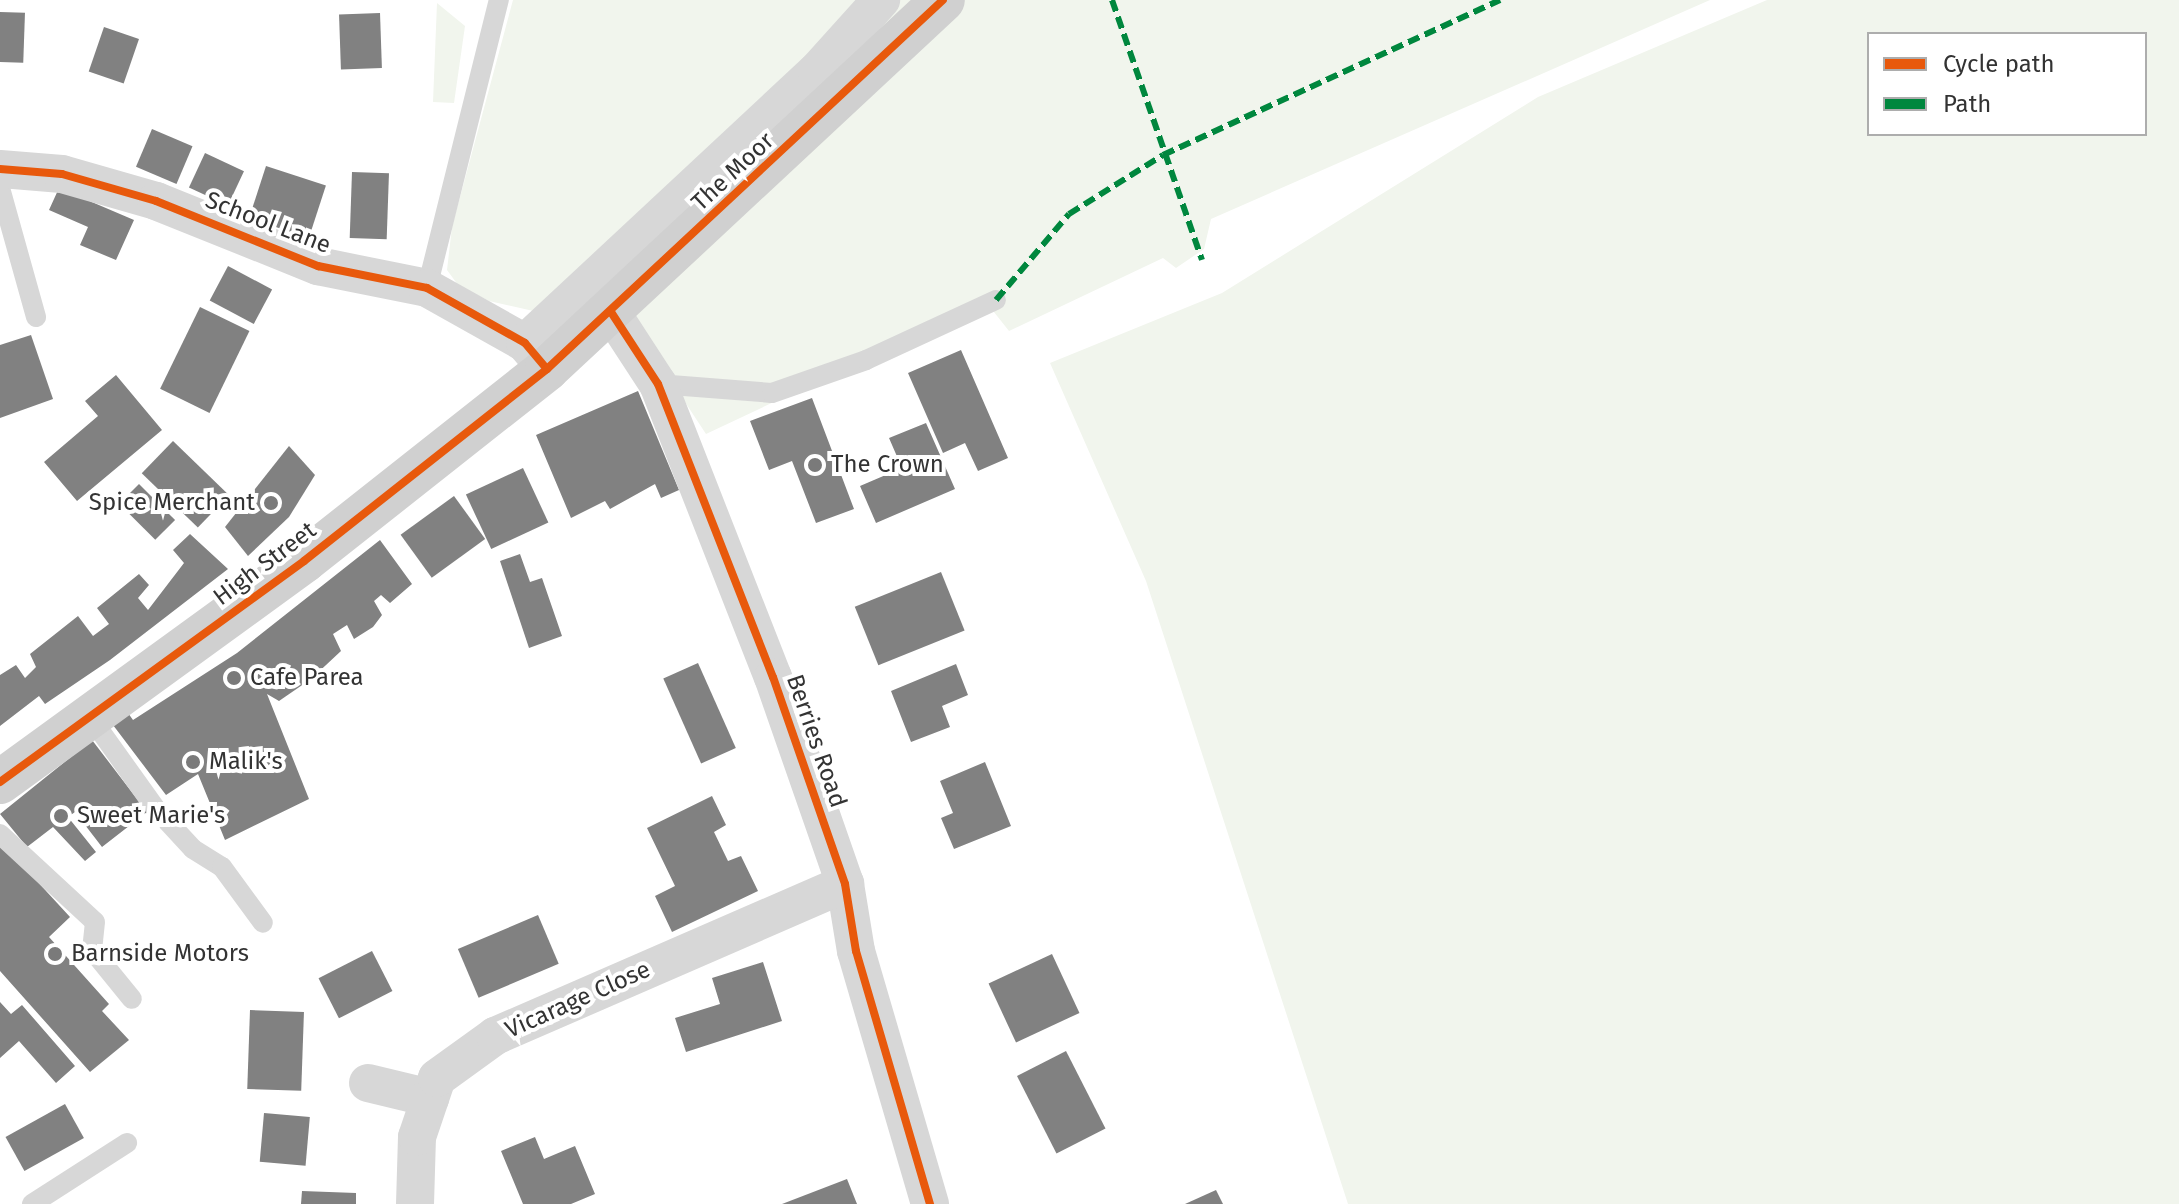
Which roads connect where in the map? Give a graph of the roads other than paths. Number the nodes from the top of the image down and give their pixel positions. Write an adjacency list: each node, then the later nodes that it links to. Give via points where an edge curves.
1 (499, 0): 6 (lane)
2 (881, 0): 10 (street)
3 (943, 0): 8 (main road, The Moor)
4 (0, 169): 6 (street, School Lane, via 62,174 156,201 318,266)
5 (0, 188): 9 (lane)
6 (427, 288): 10 (street, School Lane)
7 (996, 300): 11 (lane, via 866,360 772,393)
8 (611, 312): 10 (main road, The Moor); 11 (street, Berries Road)
9 (36, 317)
10 (536, 356): 12 (main road, High Street, via 304,561)
11 (658, 384): 15 (street, Berries Road)
12 (91, 718): 13 (main road, High Street); 16 (lane, via 156,809 193,849 222,867)
13 (0, 782)
14 (0, 834): 17 (lane, via 58,881 95,922 92,950)
15 (845, 884): 19 (street, Vicarage Close, via 495,1036 437,1078); 23 (street, Berries Road, via 856,951)
16 (263, 923)
17 (132, 999)
18 (368, 1083): 19 (street)
19 (430, 1098): 22 (street, Vicarage Close, via 417,1137)
20 (127, 1143): 21 (lane)
21 (32, 1204)
22 (415, 1204)
23 (930, 1204)

